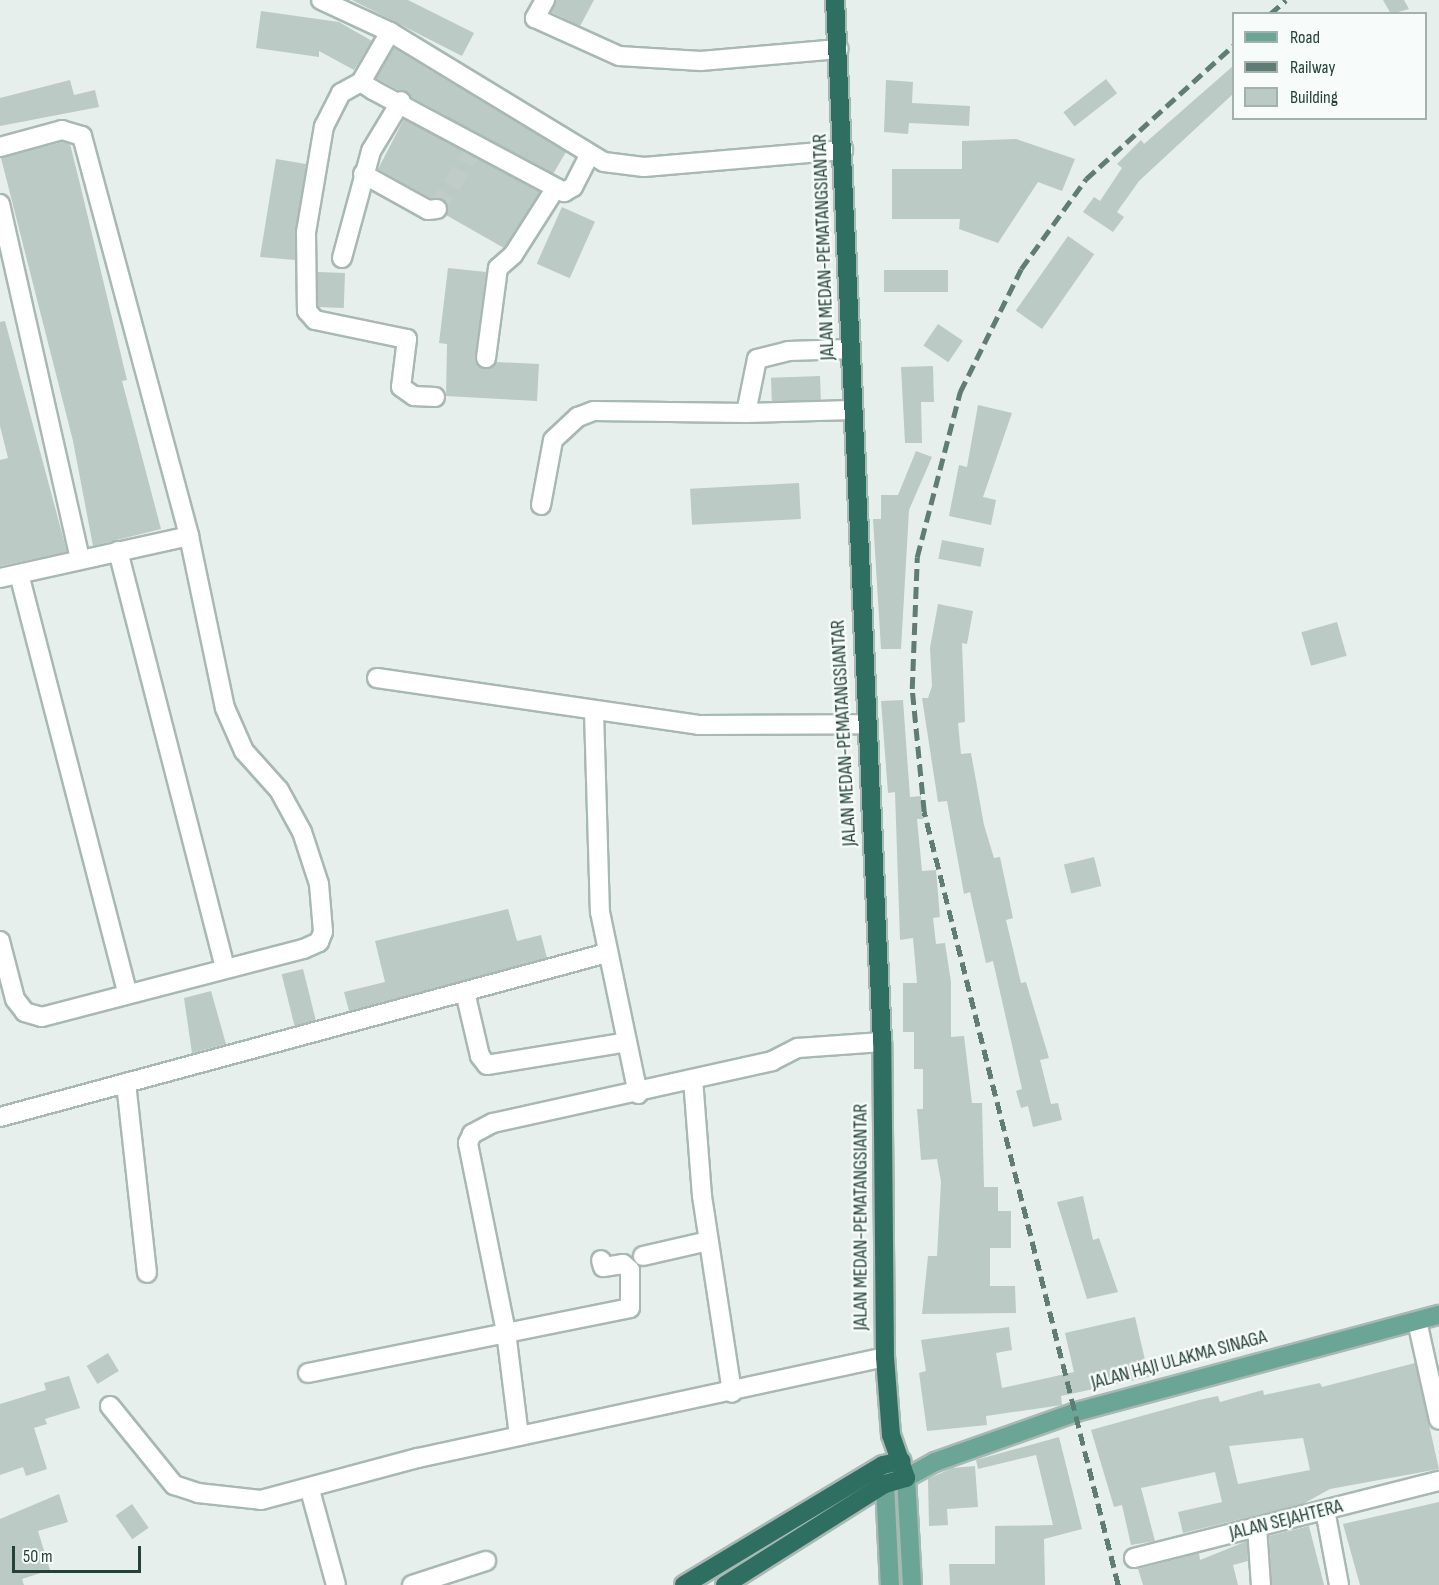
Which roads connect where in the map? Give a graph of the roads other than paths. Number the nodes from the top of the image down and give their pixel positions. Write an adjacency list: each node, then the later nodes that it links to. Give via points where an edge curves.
1 (321, 0): 4 (street)
2 (545, 0): 5 (street, via 536,18 619,56 701,61)
3 (835, 0): 5 (highway, JALAN MEDAN-PEMATANGSIANTAR)
4 (390, 32): 6 (street); 10 (street)
5 (838, 49): 9 (highway, JALAN MEDAN-PEMATANGSIANTAR)
6 (361, 82): 7 (street); 18 (street, via 340,93 324,126 306,232 307,311 315,320 407,339 401,387 414,396)
7 (401, 101): 11 (street); 12 (street, via 473,149)
8 (0, 147): 22 (street, via 62,130 82,136)
9 (843, 150): 10 (street, via 644,167); 16 (highway, JALAN MEDAN-PEMATANGSIANTAR)
10 (589, 156): 12 (street, via 569,191)
11 (363, 174): 14 (street, via 428,210); 15 (street)
12 (555, 189): 17 (street, via 513,255 498,268)
13 (0, 204): 24 (street)
14 (436, 209)
15 (342, 258)
16 (851, 349): 19 (highway, JALAN MEDAN-PEMATANGSIANTAR); 20 (street, via 788,351 756,359)
17 (486, 358)
18 (435, 398)
19 (853, 410): 20 (street); 29 (highway, JALAN MEDAN-PEMATANGSIANTAR)
20 (746, 412): 21 (street, via 594,411 579,417 553,440)
21 (540, 505)
22 (189, 536): 23 (street); 32 (street, via 225,708 244,751 293,813 323,909 323,932 314,946)
23 (118, 551): 24 (street); 32 (street)
24 (80, 558): 25 (street)
25 (19, 574): 26 (street); 34 (street)
26 (0, 578)
27 (377, 678): 28 (street)
28 (594, 712): 29 (street, via 699,725); 31 (street, via 594,828)
29 (865, 724): 36 (highway, JALAN MEDAN-PEMATANGSIANTAR)
30 (0, 941): 34 (street, via 15,999 25,1012 60,1015)
31 (607, 953): 33 (street); 35 (street)
32 (225, 967): 34 (street)
33 (465, 992): 35 (street, via 480,1056 487,1065); 38 (street)
34 (127, 993)
35 (627, 1042): 39 (street)
36 (882, 1042): 37 (street, via 798,1048 772,1061); 48 (highway, JALAN MEDAN-PEMATANGSIANTAR)
37 (693, 1079): 39 (street); 41 (street)
38 (126, 1083): 40 (street); 44 (street)
39 (638, 1094): 47 (street, via 493,1123 472,1134 468,1143)
40 (0, 1117)
41 (708, 1241): 42 (street); 50 (street)
42 (642, 1256)
43 (601, 1260): 47 (street, via 603,1267 623,1264 630,1270 630,1308)
44 (147, 1273)
45 (1439, 1315): 46 (main road, JALAN HAJI ULAKMA SINAGA)
46 (1417, 1321): 52 (street); 56 (main road, JALAN HAJI ULAKMA SINAGA, via 1076,1412)
47 (506, 1332): 49 (street); 54 (street)
48 (885, 1357): 50 (street); 53 (highway, JALAN MEDAN-PEMATANGSIANTAR)
49 (308, 1373)
50 (732, 1393): 54 (street)
51 (110, 1406): 59 (street, via 174,1485 198,1493 261,1500)
52 (1439, 1420)
53 (891, 1435): 55 (highway); 56 (highway, JALAN MEDAN-PEMATANGSIANTAR)
54 (519, 1436): 59 (street)
55 (883, 1465): 56 (highway); 58 (highway); 66 (highway)
56 (904, 1470): 58 (highway); 69 (main road)
57 (1439, 1481): 60 (street, JALAN SEJAHTERA)
58 (885, 1484): 67 (highway); 68 (main road)
59 (310, 1490): 64 (street)
60 (1325, 1510): 61 (street, JALAN SEJAHTERA); 71 (street)
61 (1257, 1527): 62 (street, JALAN SEJAHTERA); 70 (street)
62 (1134, 1558)
63 (486, 1562): 65 (street)
64 (336, 1585)
65 (412, 1585)
66 (684, 1585)
67 (725, 1585)
68 (890, 1585)
69 (912, 1585)
70 (1261, 1585)
71 (1339, 1585)

